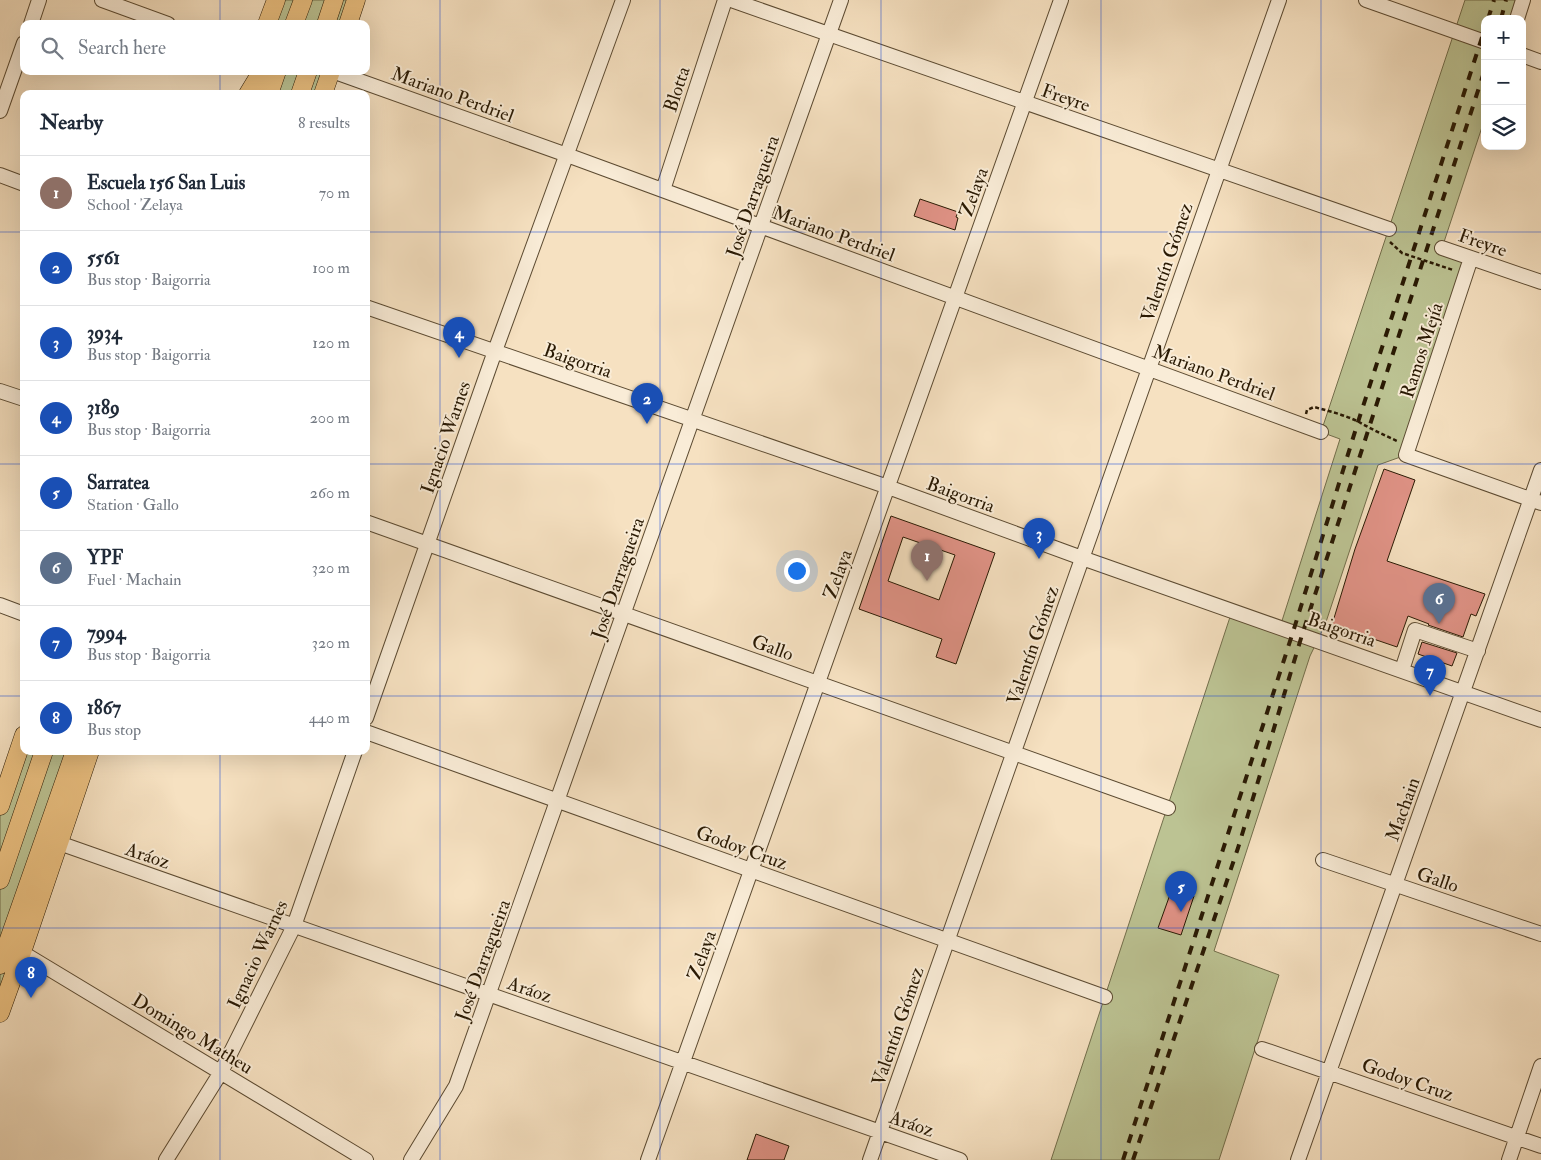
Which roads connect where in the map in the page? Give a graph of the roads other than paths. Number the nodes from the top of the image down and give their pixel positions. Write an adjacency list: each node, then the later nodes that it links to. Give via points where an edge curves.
1 (39, 0): 15 (street)
2 (102, 0): 16 (street)
3 (276, 0): 17 (main road)
4 (334, 0): 18 (main road)
5 (356, 0): 19 (main road)
6 (623, 0): 38 (street, Ignacio Warnes)
7 (725, 0): 42 (street, Blotta)
8 (731, 0): 20 (street, Freyre)
9 (841, 0): 20 (street, José Darragueira)
10 (1061, 0): 36 (street, Zelaya)
11 (1279, 0): 39 (street, Valentín Gómez)
12 (1366, 0): 21 (street)
13 (1522, 0): 14 (street)
14 (1518, 15)
15 (32, 20)
16 (157, 20)
17 (268, 20)
18 (327, 20)
19 (349, 20)
20 (829, 34): 36 (street, Freyre); 43 (street, José Darragueira)
21 (1481, 41)
22 (20, 54): 37 (street)
23 (1526, 56): 24 (street)
24 (1541, 62)
25 (250, 75): 31 (main road)
26 (260, 75): 32 (main road)
27 (276, 75): 33 (main road)
28 (307, 75): 34 (main road)
29 (330, 75): 35 (main road)
30 (342, 75): 38 (street, Mariano Perdriel)
31 (244, 90)
32 (250, 90)
33 (270, 90)
34 (301, 90)
35 (324, 90)
36 (1025, 103): 39 (street, Freyre); 48 (street, Zelaya)
37 (0, 110)
38 (567, 155): 42 (street, Mariano Perdriel); 50 (street, Ignacio Warnes)
39 (1219, 170): 44 (street, Freyre); 51 (street, Valentín Gómez)
40 (0, 175): 41 (street)
41 (20, 182)
42 (663, 190): 43 (street, Mariano Perdriel)
43 (761, 226): 48 (street, Mariano Perdriel); 54 (street, José Darragueira)
44 (1384, 227)
45 (1442, 248): 46 (street, Freyre)
46 (1471, 258): 47 (street, Freyre); 58 (street, Ramos Mejía, via 1406,455)
47 (1541, 282)
48 (955, 297): 51 (street, Mariano Perdriel); 57 (street, Zelaya)
49 (370, 309): 50 (street, Baigorria)
50 (495, 351): 54 (street, Baigorria); 60 (street, Ignacio Warnes)
51 (1149, 368): 55 (street, Mariano Perdriel); 61 (street, Valentín Gómez)
52 (0, 391): 53 (street)
53 (20, 398)
54 (692, 419): 57 (street, Baigorria); 64 (street, José Darragueira)
55 (1321, 432)
56 (1541, 470): 58 (street, Machain)
57 (888, 487): 61 (street, Baigorria); 67 (street, Zelaya)
58 (1536, 501): 65 (street, Machain)
59 (370, 523): 60 (street, Gallo)
60 (427, 544): 64 (street, Gallo); 69 (street, Ignacio Warnes)
61 (1082, 558): 66 (street, Baigorria); 73 (street, Valentín Gómez)
62 (0, 605): 63 (street)
63 (20, 612)
64 (624, 614): 67 (street, Gallo); 79 (street, José Darragueira)
65 (1478, 651): 66 (street, via 1415,630); 68 (street, Machain)
66 (1402, 670): 68 (street, Baigorria)
67 (818, 683): 73 (street, Gallo); 85 (street, Zelaya)
68 (1464, 692): 70 (street, Baigorria); 87 (street, Machain)
69 (370, 707)
70 (1541, 720)
71 (370, 733): 79 (street, Godoy Cruz)
72 (20, 747): 80 (main road)
73 (1014, 753): 81 (street, Gallo); 90 (street, Valentín Gómez)
74 (32, 755): 82 (main road)
75 (43, 755): 86 (main road)
76 (73, 755): 91 (main road)
77 (89, 755): 83 (main road)
78 (354, 755): 88 (street, Ignacio Warnes)
79 (558, 800): 85 (street, Godoy Cruz); 93 (street, José Darragueira)
80 (0, 806)
81 (1168, 808)
82 (0, 814)
83 (59, 843): 88 (street, Aráoz); 91 (main road)
84 (1323, 860): 87 (street, Gallo)
85 (752, 870): 90 (street, Godoy Cruz); 97 (street, Zelaya)
86 (0, 880)
87 (1395, 884): 89 (street, Gallo); 100 (street, Machain)
88 (294, 926): 93 (street, Aráoz); 99 (street, Ignacio Warnes)
89 (1541, 934)
90 (947, 940): 94 (street, Godoy Cruz); 101 (street, Valentín Gómez)
91 (10, 945): 92 (main road); 95 (main road); 99 (street, Domingo Matheu)
92 (0, 965)
93 (489, 994): 97 (street, Aráoz); 106 (street, José Darragueira, via 456,1086)
94 (1105, 997)
95 (0, 1013)
96 (1262, 1049): 100 (street, Godoy Cruz)
97 (683, 1063): 101 (street, Aráoz); 107 (street, Zelaya)
98 (1541, 1066): 102 (street)
99 (221, 1072): 104 (street, Ignacio Warnes); 105 (street, Domingo Matheu)
100 (1329, 1072): 102 (street, Godoy Cruz); 110 (street, Machain)
101 (880, 1132): 108 (street, Valentín Gómez); 109 (street, Aráoz)
102 (1516, 1137): 103 (street, Godoy Cruz); 111 (street)
103 (1541, 1146)
104 (166, 1160)
105 (366, 1160)
106 (411, 1160)
107 (648, 1160)
108 (870, 1160)
109 (960, 1160)
110 (1298, 1160)
111 (1509, 1160)

